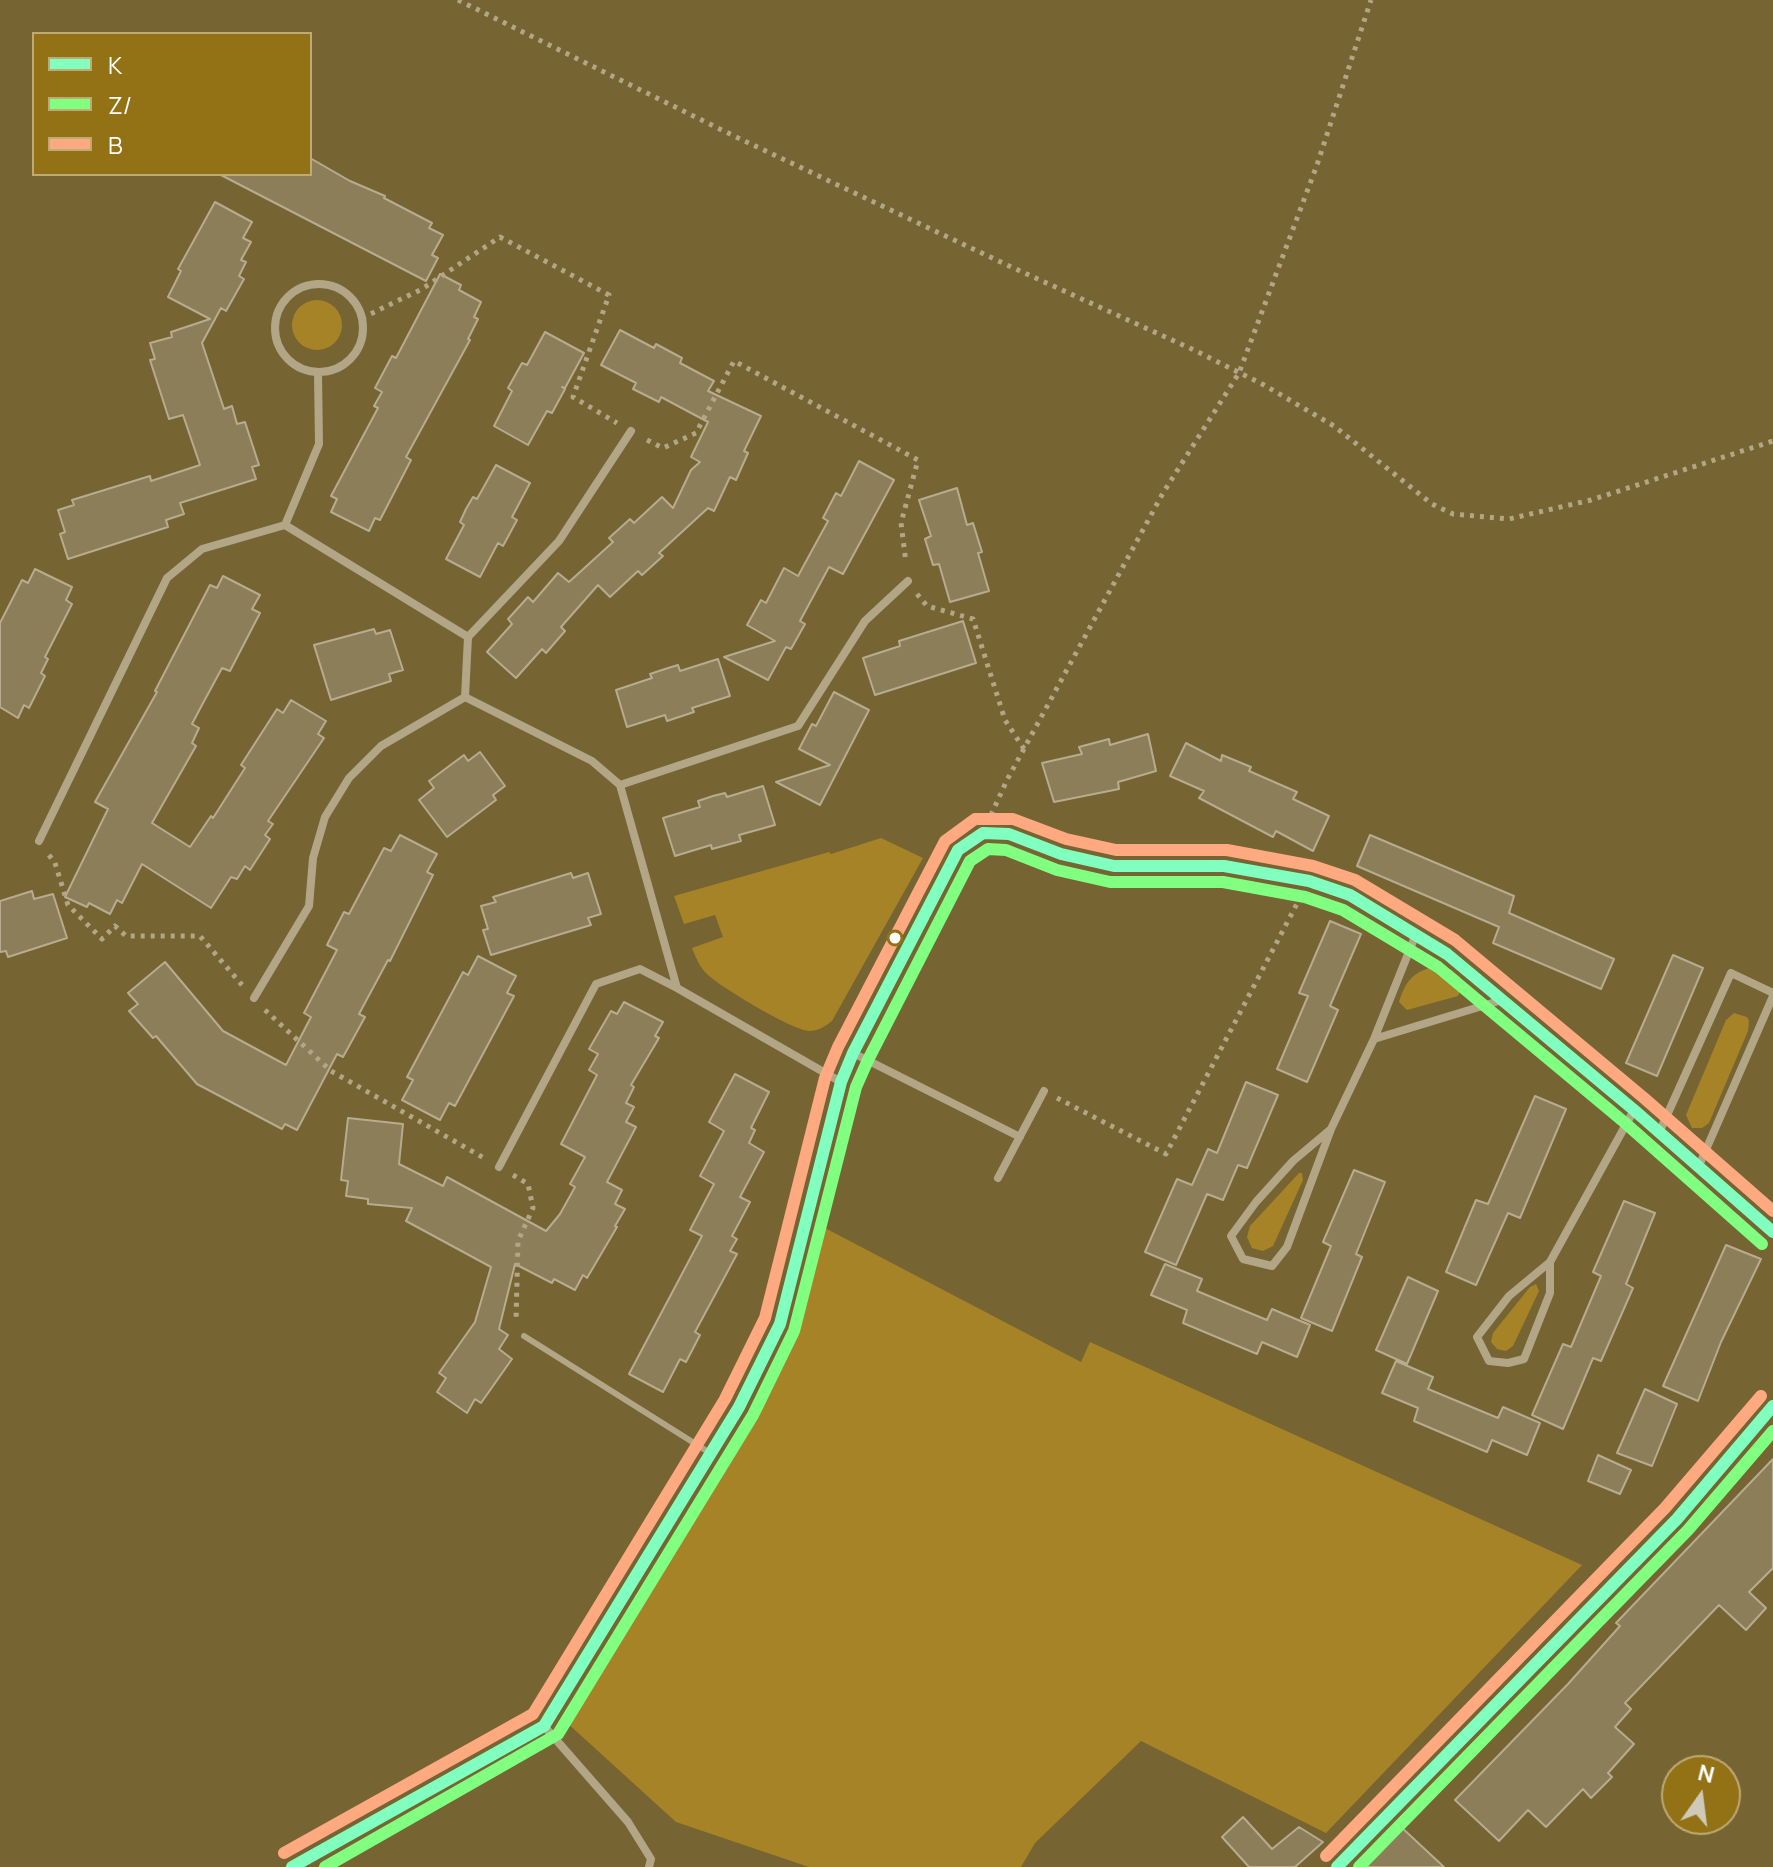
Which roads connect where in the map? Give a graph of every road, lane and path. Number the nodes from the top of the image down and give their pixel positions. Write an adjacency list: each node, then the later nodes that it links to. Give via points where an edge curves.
1 (458, 0): 5 (path)
2 (1371, 0): 5 (path, via 1317,165)
3 (362, 318): 4 (street, via 363,334 348,362); 4 (street, via 356,303 332,285 302,287 280,306 275,321 280,351 303,370); 6 (path, via 422,289 500,237 609,295 573,397)
4 (318, 373): 8 (street, via 319,444)
5 (1239, 373): 7 (path, via 1334,426 1432,504 1482,518 1509,519 1591,500); 12 (path, via 1163,493)
6 (631, 431): 9 (path, via 663,448 696,433 734,361 905,452 918,460 901,523); 10 (street, via 559,541)
7 (1773, 441)
8 (285, 525): 10 (street); 15 (street, via 202,549 167,578)
9 (908, 581): 12 (path, via 927,606 973,619 1005,720); 13 (street, via 865,621 798,726)
10 (468, 637): 11 (street)
11 (465, 697): 13 (street, via 592,761); 20 (street, via 381,746 349,778 325,817 313,858 309,906)
12 (1024, 749): 14 (path)
13 (620, 785): 18 (street)
14 (983, 833): 16 (street, via 1009,834 1114,866 1224,866); 23 (street, via 958,850)
15 (39, 841): 20 (path, via 55,863 68,905 102,939 115,926 126,936 200,936)
16 (1309, 881): 17 (street, via 1350,895); 25 (path, via 1166,1154)
17 (1416, 934): 21 (street); 22 (street)
18 (677, 988): 24 (street); 30 (street, via 640,969 596,984)
19 (1773, 994): 28 (street, via 1731,973); 31 (street)
20 (254, 998): 30 (path, via 331,1071)
21 (1502, 1000): 22 (street); 26 (street)
22 (1374, 1039): 27 (street)
23 (853, 1053): 24 (street); 29 (street)
24 (841, 1082): 37 (street, via 780,1324)
25 (1044, 1091): 29 (street)
26 (1634, 1110): 28 (street); 34 (street)
27 (1331, 1129): 27 (street, via 1293,1161 1231,1236 1243,1259 1272,1266 1287,1247)
28 (1659, 1133): 31 (street)
29 (1020, 1137): 32 (street)
30 (499, 1167): 35 (path, via 528,1184 533,1208 518,1241 515,1331)
31 (1698, 1168): 33 (street)
32 (998, 1178)
33 (1773, 1232)
34 (1550, 1262): 34 (street, via 1509,1296 1477,1337 1489,1361 1524,1359 1550,1293)
35 (524, 1336): 37 (lane)
36 (1773, 1406): 41 (street, via 1677,1519)
37 (710, 1453): 38 (street)
38 (544, 1726): 39 (street); 40 (street, via 628,1822 651,1859)
39 (292, 1867)
40 (649, 1867)
41 (1337, 1867)

